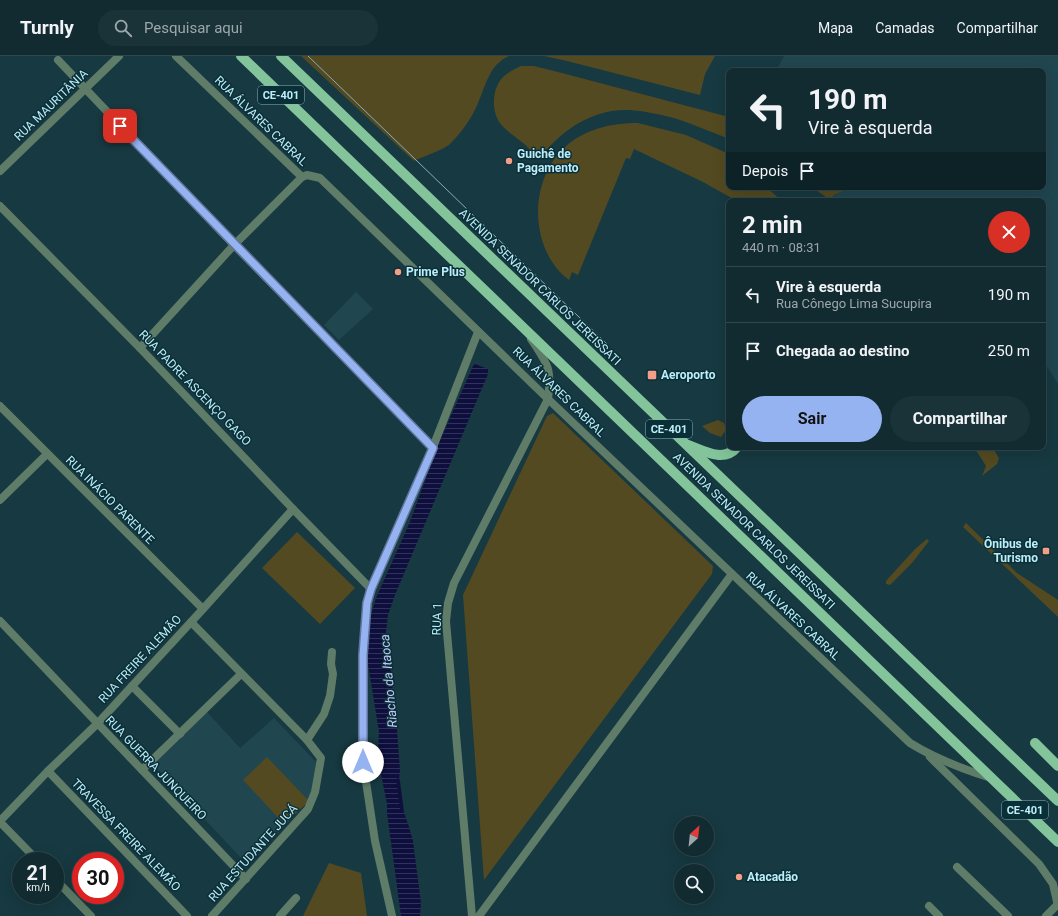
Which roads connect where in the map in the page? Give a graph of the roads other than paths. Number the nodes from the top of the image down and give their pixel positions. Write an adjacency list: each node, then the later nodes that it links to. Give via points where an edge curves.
1 (119, 56): 6 (street, RUA MAURITÂNIA)
2 (176, 56): 8 (street, RUA ÁLVARES CABRAL)
3 (241, 56): 11 (main road, AVENIDA SENADOR CARLOS JEREISSATI / CE-401)
4 (281, 56): 16 (main road, AVENIDA SENADOR CARLOS JEREISSATI / CE-401)
5 (58, 60): 6 (street)
6 (85, 88): 7 (street, RUA MAURITÂNIA); 10 (street)
7 (0, 171)
8 (302, 177): 10 (street); 12 (street, RUA ÁLVARES CABRAL, via 314,176 327,184)
9 (0, 206): 13 (street, RUA PADRE ASCENÇO GAGO)
10 (234, 245): 13 (street); 17 (street)
11 (525, 328): 14 (street, RUA 1, via 548,365); 38 (main road, AVENIDA SENADOR CARLOS JEREISSATI / CE-401)
12 (478, 332): 14 (street, RUA ÁLVARES CABRAL); 17 (street)
13 (140, 348): 21 (street, RUA PADRE ASCENÇO GAGO)
14 (548, 399): 22 (street, RUA ÁLVARES CABRAL); 54 (street, RUA 1, via 454,583 448,603 446,621)
15 (0, 406): 19 (street, RUA INÁCIO PARENTE)
16 (684, 443): 18 (main road, via 713,455 727,455); 39 (main road, AVENIDA SENADOR CARLOS JEREISSATI / CE-401)
17 (433, 448): 23 (street)
18 (735, 450)
19 (47, 454): 20 (street); 24 (street, RUA INÁCIO PARENTE)
20 (0, 500)
21 (293, 509): 23 (street, RUA PADRE ASCENÇO GAGO); 24 (street, RUA FREIRE ALEMÃO)
22 (732, 574): 34 (street, RUA ÁLVARES CABRAL, via 910,743); 55 (street)
23 (371, 589): 53 (street, via 367,603 363,655 363,762 375,841)
24 (204, 609): 26 (street, RUA FREIRE ALEMÃO)
25 (0, 621): 30 (street, RUA GUERRA JUNQUEIRO)
26 (191, 622): 28 (street); 29 (street, RUA FREIRE ALEMÃO)
27 (332, 652): 32 (street, via 330,696 324,714)
28 (241, 674): 31 (street); 32 (street)
29 (132, 686): 30 (street, RUA FREIRE ALEMÃO); 31 (street)
30 (98, 723): 36 (street, RUA GUERRA JUNQUEIRO); 37 (street, RUA FREIRE ALEMÃO)
31 (180, 734): 36 (street)
32 (307, 740): 44 (street, RUA ESTUDANTE JUCÁ, via 321,758 315,792 308,809)
33 (1035, 743): 35 (main road)
34 (926, 752): 38 (street, RUA ÁLVARES CABRAL, via 963,769); 48 (street, RUA ÁLVARES CABRAL, via 1039,864 1053,884)
35 (1058, 766)
36 (142, 770): 44 (street, RUA GUERRA JUNQUEIRO)
37 (48, 771): 40 (street, RUA FREIRE ALEMÃO); 50 (street, TRAVESSA FREIRE ALEMÃO)
38 (992, 778): 41 (main road, AVENIDA SENADOR CARLOS JEREISSATI / CE-401)
39 (1058, 801)
40 (0, 821): 42 (street)
41 (1058, 842)
42 (29, 852)
43 (957, 867): 57 (street)
44 (246, 879): 51 (street, RUA ESTUDANTE JUCÁ)
45 (64, 888): 49 (street)
46 (296, 898): 52 (street)
47 (930, 906): 56 (street)
48 (1058, 906): 58 (street)
49 (91, 916)
50 (187, 916)
51 (212, 916)
52 (280, 916)
53 (392, 916)
54 (472, 916)
55 (479, 916)
56 (940, 916)
57 (1008, 916)
58 (1046, 916)

